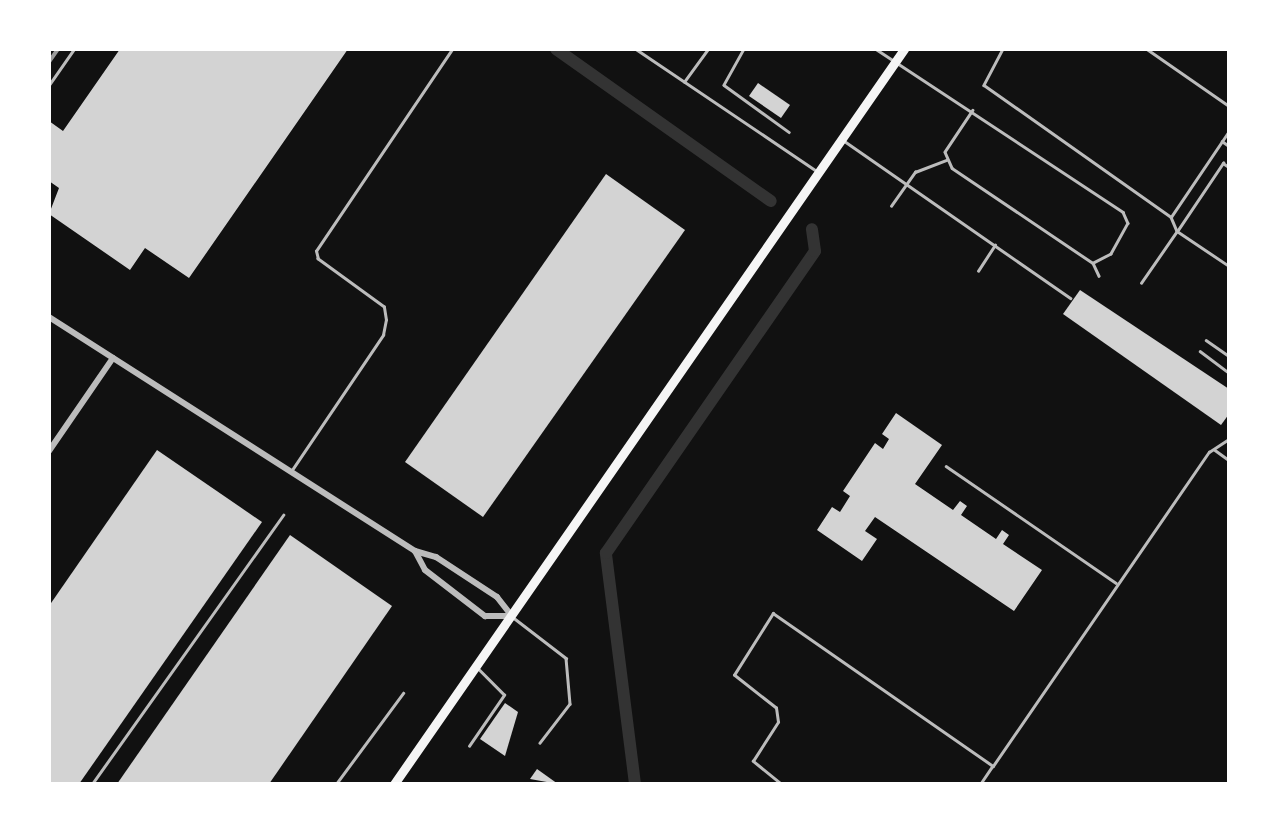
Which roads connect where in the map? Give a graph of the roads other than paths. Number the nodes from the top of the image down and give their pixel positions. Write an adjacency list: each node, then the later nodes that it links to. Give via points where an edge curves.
1 (74, 49): 12 (lane)
2 (452, 49): 46 (lane, via 316,251 318,259 384,307 386,320 383,335)
3 (636, 49): 11 (lane)
4 (708, 49): 11 (lane)
5 (744, 49): 16 (lane, via 724,85)
6 (876, 49): 10 (lane)
7 (904, 49): 10 (main road)
8 (1003, 49): 25 (lane, via 982,78 986,87)
9 (1147, 49): 13 (lane)
10 (896, 62): 14 (lane); 17 (main road)
11 (684, 82): 22 (lane)
12 (49, 85)
13 (1229, 106)
14 (973, 110): 20 (lane, via 945,152); 28 (lane, via 1123,212 1128,223 1111,254)
15 (1229, 131): 18 (lane)
16 (789, 132)
17 (842, 139): 22 (main road); 23 (lane)
18 (1222, 141): 19 (lane); 25 (lane)
19 (1229, 146)
20 (947, 160): 23 (lane, via 915,172); 28 (lane)
21 (1229, 167): 26 (lane, via 1223,163)
22 (820, 173): 50 (main road)
23 (907, 184): 24 (lane); 27 (lane)
24 (891, 206)
25 (1171, 217): 26 (lane)
26 (1177, 230): 29 (lane); 32 (lane)
27 (995, 245): 30 (lane); 33 (lane)
28 (1093, 263): 31 (lane)
29 (1229, 266)
30 (978, 271)
31 (1100, 276)
32 (1141, 283)
33 (1070, 298)
34 (49, 317): 38 (street)
35 (1206, 340): 37 (lane)
36 (1200, 351): 39 (lane)
37 (1229, 356)
38 (113, 358): 41 (street); 46 (street)
39 (1229, 373)
40 (1229, 439): 42 (lane)
41 (52, 442): 43 (street)
42 (1213, 449): 44 (lane); 49 (lane)
43 (49, 451)
44 (1229, 460)
45 (946, 466): 49 (lane)
46 (292, 471): 48 (street)
47 (283, 515): 56 (lane)
48 (415, 551): 50 (street, via 456,570); 50 (street, via 425,570 485,616)
49 (1117, 584): 55 (lane)
50 (512, 616): 51 (main road); 53 (lane, via 566,658 570,704)
51 (476, 667): 54 (lane, via 504,695); 58 (main road)
52 (402, 692): 57 (lane)
53 (540, 743)
54 (469, 746)
55 (993, 766): 59 (lane, via 773,613 734,675 776,708 778,722 753,761); 60 (lane)
56 (92, 784)
57 (337, 784)
58 (394, 784)
59 (781, 784)
60 (981, 784)

